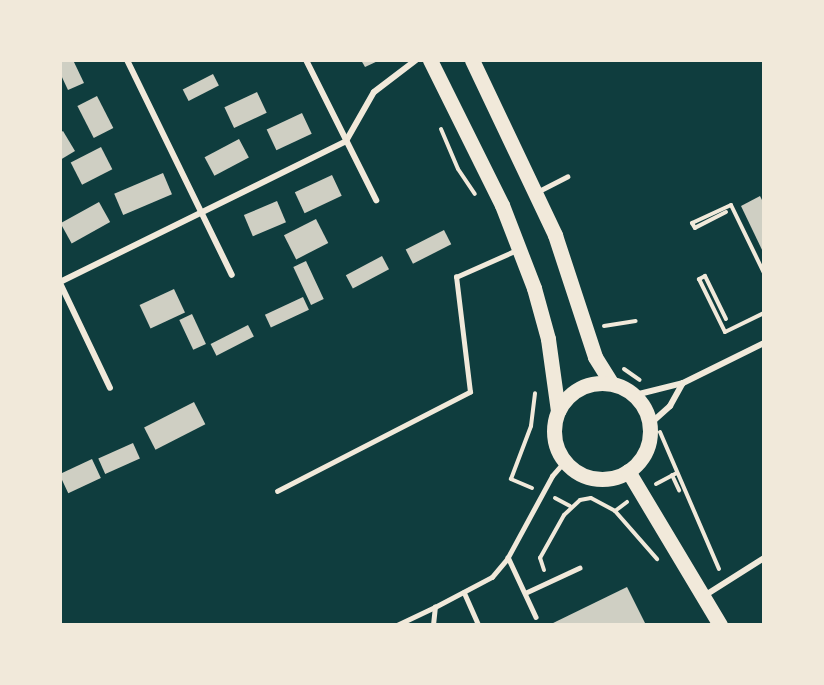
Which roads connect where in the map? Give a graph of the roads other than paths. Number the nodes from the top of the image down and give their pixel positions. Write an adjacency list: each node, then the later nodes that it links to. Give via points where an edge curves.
1 (127, 60): 10 (street)
2 (306, 60): 6 (street)
3 (416, 60): 6 (street, via 374,92)
4 (430, 60): 11 (main road, via 502,206)
5 (471, 60): 8 (main road)
6 (346, 141): 9 (street); 10 (street)
7 (567, 177): 8 (lane)
8 (537, 192): 15 (main road, via 595,357)
9 (375, 200)
10 (202, 214): 12 (street); 13 (street)
11 (517, 250): 19 (main road, via 534,288 548,339); 23 (lane, via 456,277 470,392)
12 (232, 275)
13 (60, 282): 17 (street)
14 (764, 343): 16 (street)
15 (611, 383): 18 (main road); 19 (main road, via 576,390)
16 (683, 383): 18 (street); 20 (street, via 670,406)
17 (110, 388)
18 (634, 395): 20 (main road)
19 (558, 411): 21 (main road, via 555,439)
20 (650, 424): 22 (main road, via 646,451)
21 (565, 461): 22 (main road, via 588,476 609,478); 24 (lane, via 552,476)
22 (628, 471): 29 (main road)
23 (277, 491)
24 (508, 557): 27 (lane, via 492,577); 28 (lane)
25 (764, 558): 29 (street)
26 (579, 568): 28 (lane)
27 (464, 592): 30 (lane); 34 (lane)
28 (525, 592): 31 (lane)
29 (704, 596): 35 (main road)
30 (435, 607): 32 (lane); 33 (lane)
31 (537, 616)
32 (397, 625)
33 (433, 625)
34 (479, 625)
35 (720, 625)

